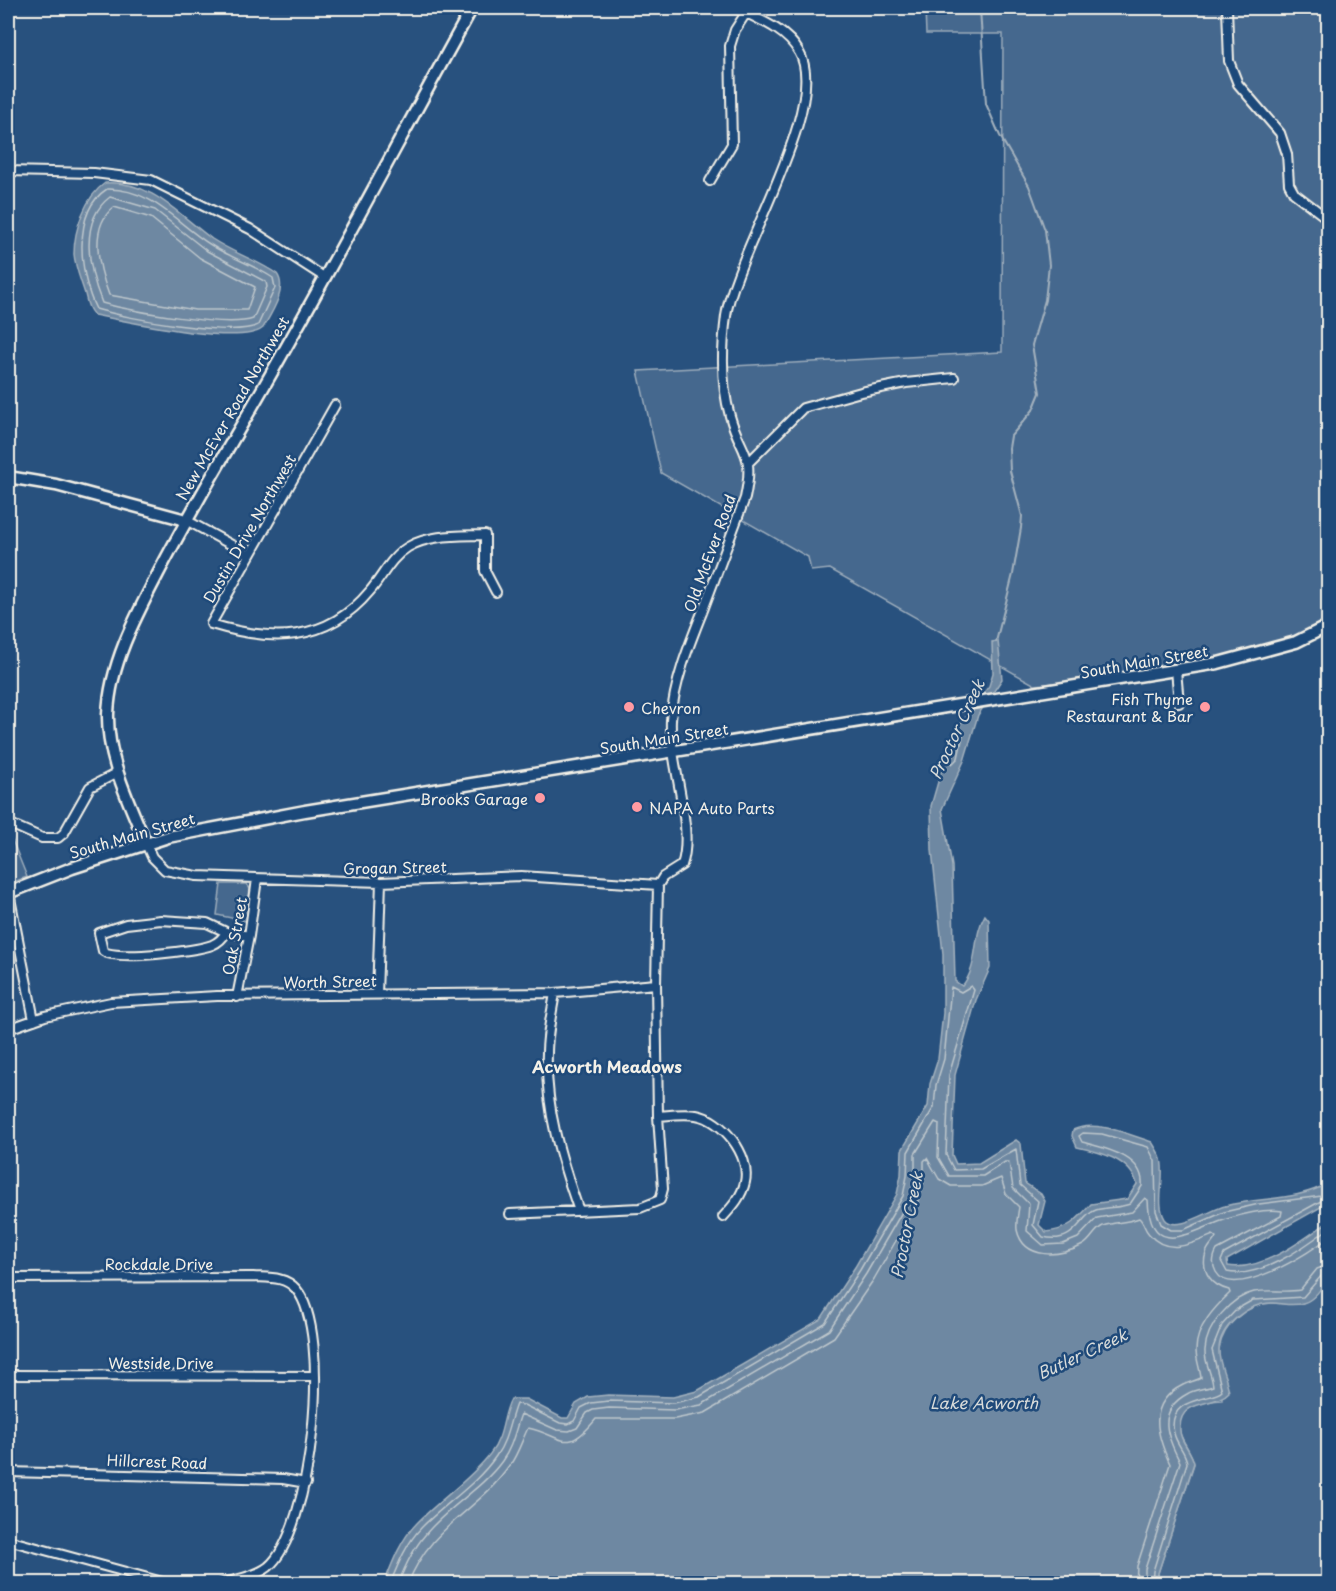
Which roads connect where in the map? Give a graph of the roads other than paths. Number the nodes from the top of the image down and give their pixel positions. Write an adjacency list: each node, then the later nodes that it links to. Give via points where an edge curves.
1 (472, 8): 8 (main road, New McEver Road Northwest)
2 (736, 8): 4 (street, Old McEver Road)
3 (1227, 8): 7 (street, via 1229,61 1238,84 1283,140 1289,184 1294,193)
4 (746, 13): 6 (street, via 730,46 732,144); 11 (street, Old McEver Road, via 781,32 795,45 801,54 805,81 784,165 726,316 726,398)
5 (8, 171): 8 (street, via 94,173 151,180 250,229)
6 (710, 181)
7 (1329, 219)
8 (324, 277): 13 (main road, New McEver Road Northwest)
9 (954, 378): 11 (street, via 906,383 803,408)
10 (335, 405): 14 (street, Dustin Drive Northwest)
11 (749, 462): 19 (street, Old McEver Road, via 745,498 675,692 671,718)
12 (8, 477): 13 (main road, via 56,485)
13 (186, 520): 14 (street); 20 (main road, New McEver Road Northwest, via 138,613 118,664 108,714)
14 (250, 555): 15 (street, Dustin Drive Northwest, via 211,624 265,636 317,629 358,604 401,552 438,538 484,535 485,571)
15 (496, 592)
16 (1329, 626): 17 (main road, South Main Street, via 1257,655)
17 (1176, 670): 18 (street); 19 (main road, South Main Street)
18 (1179, 703)
19 (673, 752): 22 (main road, South Main Street, via 260,819); 25 (street, Old McEver Road, via 686,855 680,867 663,877)
20 (117, 773): 21 (street, via 90,787 58,838 42,838); 22 (main road, New McEver Road Northwest)
21 (8, 823)
22 (146, 844): 23 (street, Grogan Street, via 156,862 171,872); 26 (main road, South Main Street)
23 (257, 879): 24 (street, Grogan Street); 28 (street, Oak Street)
24 (381, 882): 25 (street, Grogan Street, via 521,876); 31 (street)
25 (658, 885): 29 (street)
26 (8, 893): 33 (street)
27 (226, 932): 27 (street, via 207,923 160,920 126,924 99,933 103,951 122,956 207,946); 28 (street)
28 (249, 936): 32 (street, Oak Street)
29 (656, 984): 30 (street, Worth Street); 35 (street)
30 (555, 993): 31 (street, Worth Street); 36 (street, via 547,1052 550,1107 560,1158)
31 (377, 994): 32 (street, Worth Street)
32 (237, 997): 33 (street, Worth Street, via 111,1002)
33 (33, 1020): 34 (street, Worth Street)
34 (8, 1029)
35 (658, 1116): 36 (street, via 663,1189 660,1200 640,1209); 38 (street, via 696,1115 714,1122 732,1139 746,1178 741,1196)
36 (579, 1211): 37 (street)
37 (510, 1214)
38 (723, 1217)
39 (8, 1278): 41 (street, Rockdale Drive, via 170,1275 285,1280 296,1289 310,1322)
40 (8, 1375): 41 (street, Westside Drive)
41 (315, 1376): 43 (street)
42 (8, 1472): 43 (street, Hillcrest Road, via 259,1478)
43 (306, 1483): 46 (street, via 288,1538 268,1567)
44 (8, 1540): 45 (street)
45 (170, 1584)
46 (221, 1584)

